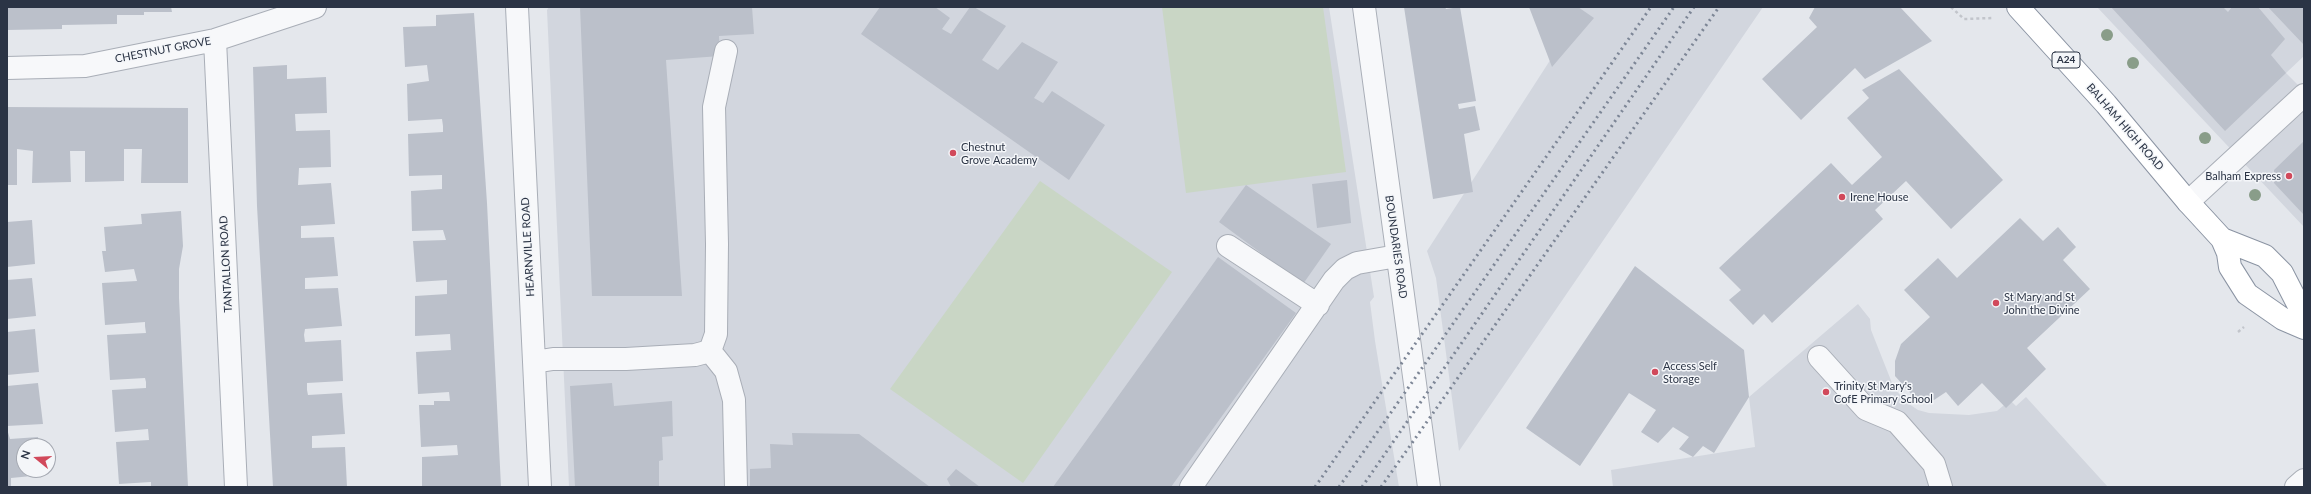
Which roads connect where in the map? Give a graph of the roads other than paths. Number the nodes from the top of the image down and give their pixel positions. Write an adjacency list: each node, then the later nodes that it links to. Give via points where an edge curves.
1 (315, 7): 5 (street, CHESTNUT GROVE)
2 (516, 7): 18 (street, HEARNVILLE ROAD)
3 (1364, 7): 12 (street, BOUNDARIES ROAD)
4 (2022, 12): 9 (highway, BALHAM HIGH ROAD / A24, via 2106,104)
5 (215, 40): 7 (street, CHESTNUT GROVE, via 85,66); 20 (street, TANTALLON ROAD)
6 (726, 51): 16 (street, via 714,107 718,244 716,334)
7 (7, 68)
8 (2304, 95): 9 (street)
9 (2188, 202): 10 (highway, BALHAM HIGH ROAD / A24)
10 (2222, 239): 14 (highway, BALHAM HIGH ROAD / A24, via 2265,256 2282,273); 15 (highway, BALHAM HIGH ROAD / A24, via 2230,267 2247,294 2283,319)
11 (1228, 246): 13 (street)
12 (1397, 256): 13 (street, via 1345,269 1334,280); 24 (street, BOUNDARIES ROAD)
13 (1318, 305): 23 (street)
14 (2304, 316)
15 (2304, 328)
16 (710, 350): 18 (street, via 695,355 626,359 553,359); 22 (street, via 726,371 732,392)
17 (1819, 357): 25 (street, via 1866,409 1897,422 1934,464)
18 (534, 362): 21 (street, HEARNVILLE ROAD)
19 (2304, 480): 26 (street)
20 (236, 487)
21 (540, 487)
22 (736, 487)
23 (1191, 487)
24 (1429, 487)
25 (1941, 487)
26 (2296, 487)

